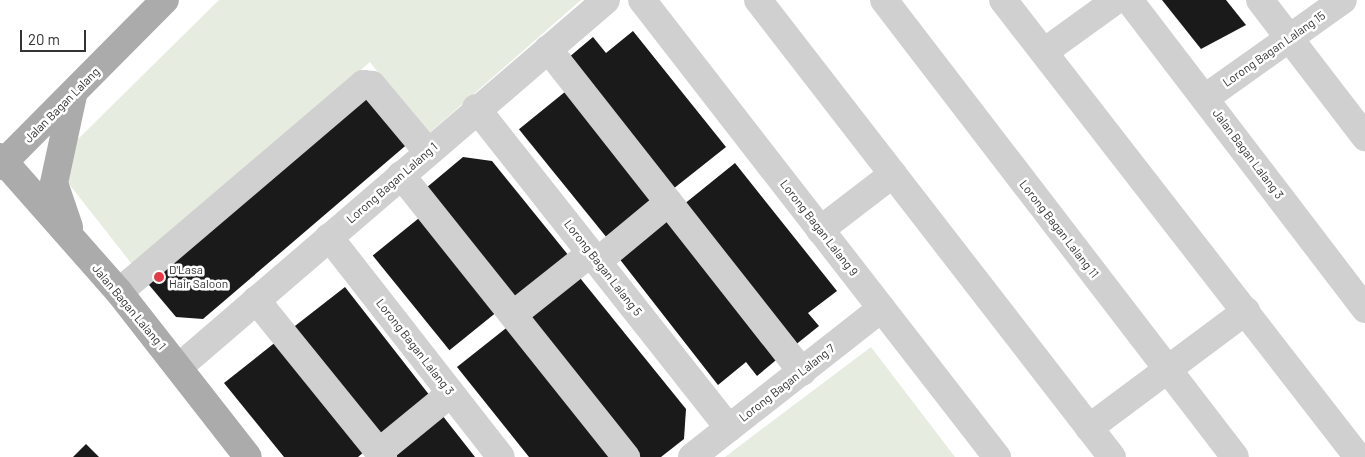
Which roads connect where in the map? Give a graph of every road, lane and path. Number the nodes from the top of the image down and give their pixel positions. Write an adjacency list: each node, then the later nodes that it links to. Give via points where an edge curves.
1 (165, 0): 14 (main road, Jalan Bagan Lalang)
2 (606, 0): 12 (street, Lorong Bagan Lalang 1)
3 (642, 0): 23 (street, Lorong Bagan Lalang 9)
4 (758, 0): 20 (street)
5 (884, 0): 34 (street, Lorong Bagan Lalang 11)
6 (1004, 0): 13 (street)
7 (1116, 0): 13 (street)
8 (1129, 0): 15 (street, Jalan Bagan Lalang 3)
9 (1260, 0): 11 (street)
10 (1343, 0): 11 (street, Lorong Bagan Lalang 15)
11 (1289, 37): 15 (street, Lorong Bagan Lalang 15); 17 (street)
12 (548, 49): 16 (street, Lorong Bagan Lalang 1); 22 (street)
13 (1044, 52): 31 (street)
14 (73, 94): 19 (main road, Jalan Bagan Lalang); 25 (main road, via 54,183)
15 (1205, 98): 30 (street, Jalan Bagan Lalang 3)
16 (476, 108): 18 (street, Lorong Bagan Lalang 1); 26 (street, Lorong Bagan Lalang 5)
17 (1365, 137)
18 (428, 152): 21 (street, Lorong Bagan Lalang 1); 27 (street, via 372,85 363,84)
19 (1, 162): 25 (main road, Jalan Bagan Lalang 1)
20 (893, 174): 23 (street); 38 (street)
21 (401, 175): 24 (street, Lorong Bagan Lalang 1); 32 (street)
22 (669, 202): 26 (street); 35 (street)
23 (820, 230): 29 (street, Lorong Bagan Lalang 9)
24 (329, 237): 28 (street, Lorong Bagan Lalang 1); 36 (street, Lorong Bagan Lalang 3)
25 (75, 242): 27 (main road, Jalan Bagan Lalang 1)
26 (594, 257): 32 (street); 37 (street, Lorong Bagan Lalang 5)
27 (118, 292): 33 (main road, Jalan Bagan Lalang 1)
28 (256, 300): 33 (street, Lorong Bagan Lalang 1); 39 (street)
29 (882, 308): 35 (street, Lorong Bagan Lalang 7); 44 (street, Lorong Bagan Lalang 9)
30 (1365, 309)
31 (1246, 311): 34 (street); 47 (street)
32 (514, 314): 42 (street)
33 (178, 367): 40 (main road, Jalan Bagan Lalang 1)
34 (1166, 368): 38 (street); 46 (street, Lorong Bagan Lalang 11)
35 (802, 372): 37 (street, Lorong Bagan Lalang 7)
36 (451, 393): 39 (street); 41 (street, Lorong Bagan Lalang 3)
37 (729, 428): 43 (street, Lorong Bagan Lalang 7)
38 (1089, 428): 45 (street)
39 (381, 454)
40 (248, 457)
41 (501, 457)
42 (626, 457)
43 (692, 457)
44 (997, 457)
45 (1112, 457)
46 (1235, 457)
47 (1358, 457)

